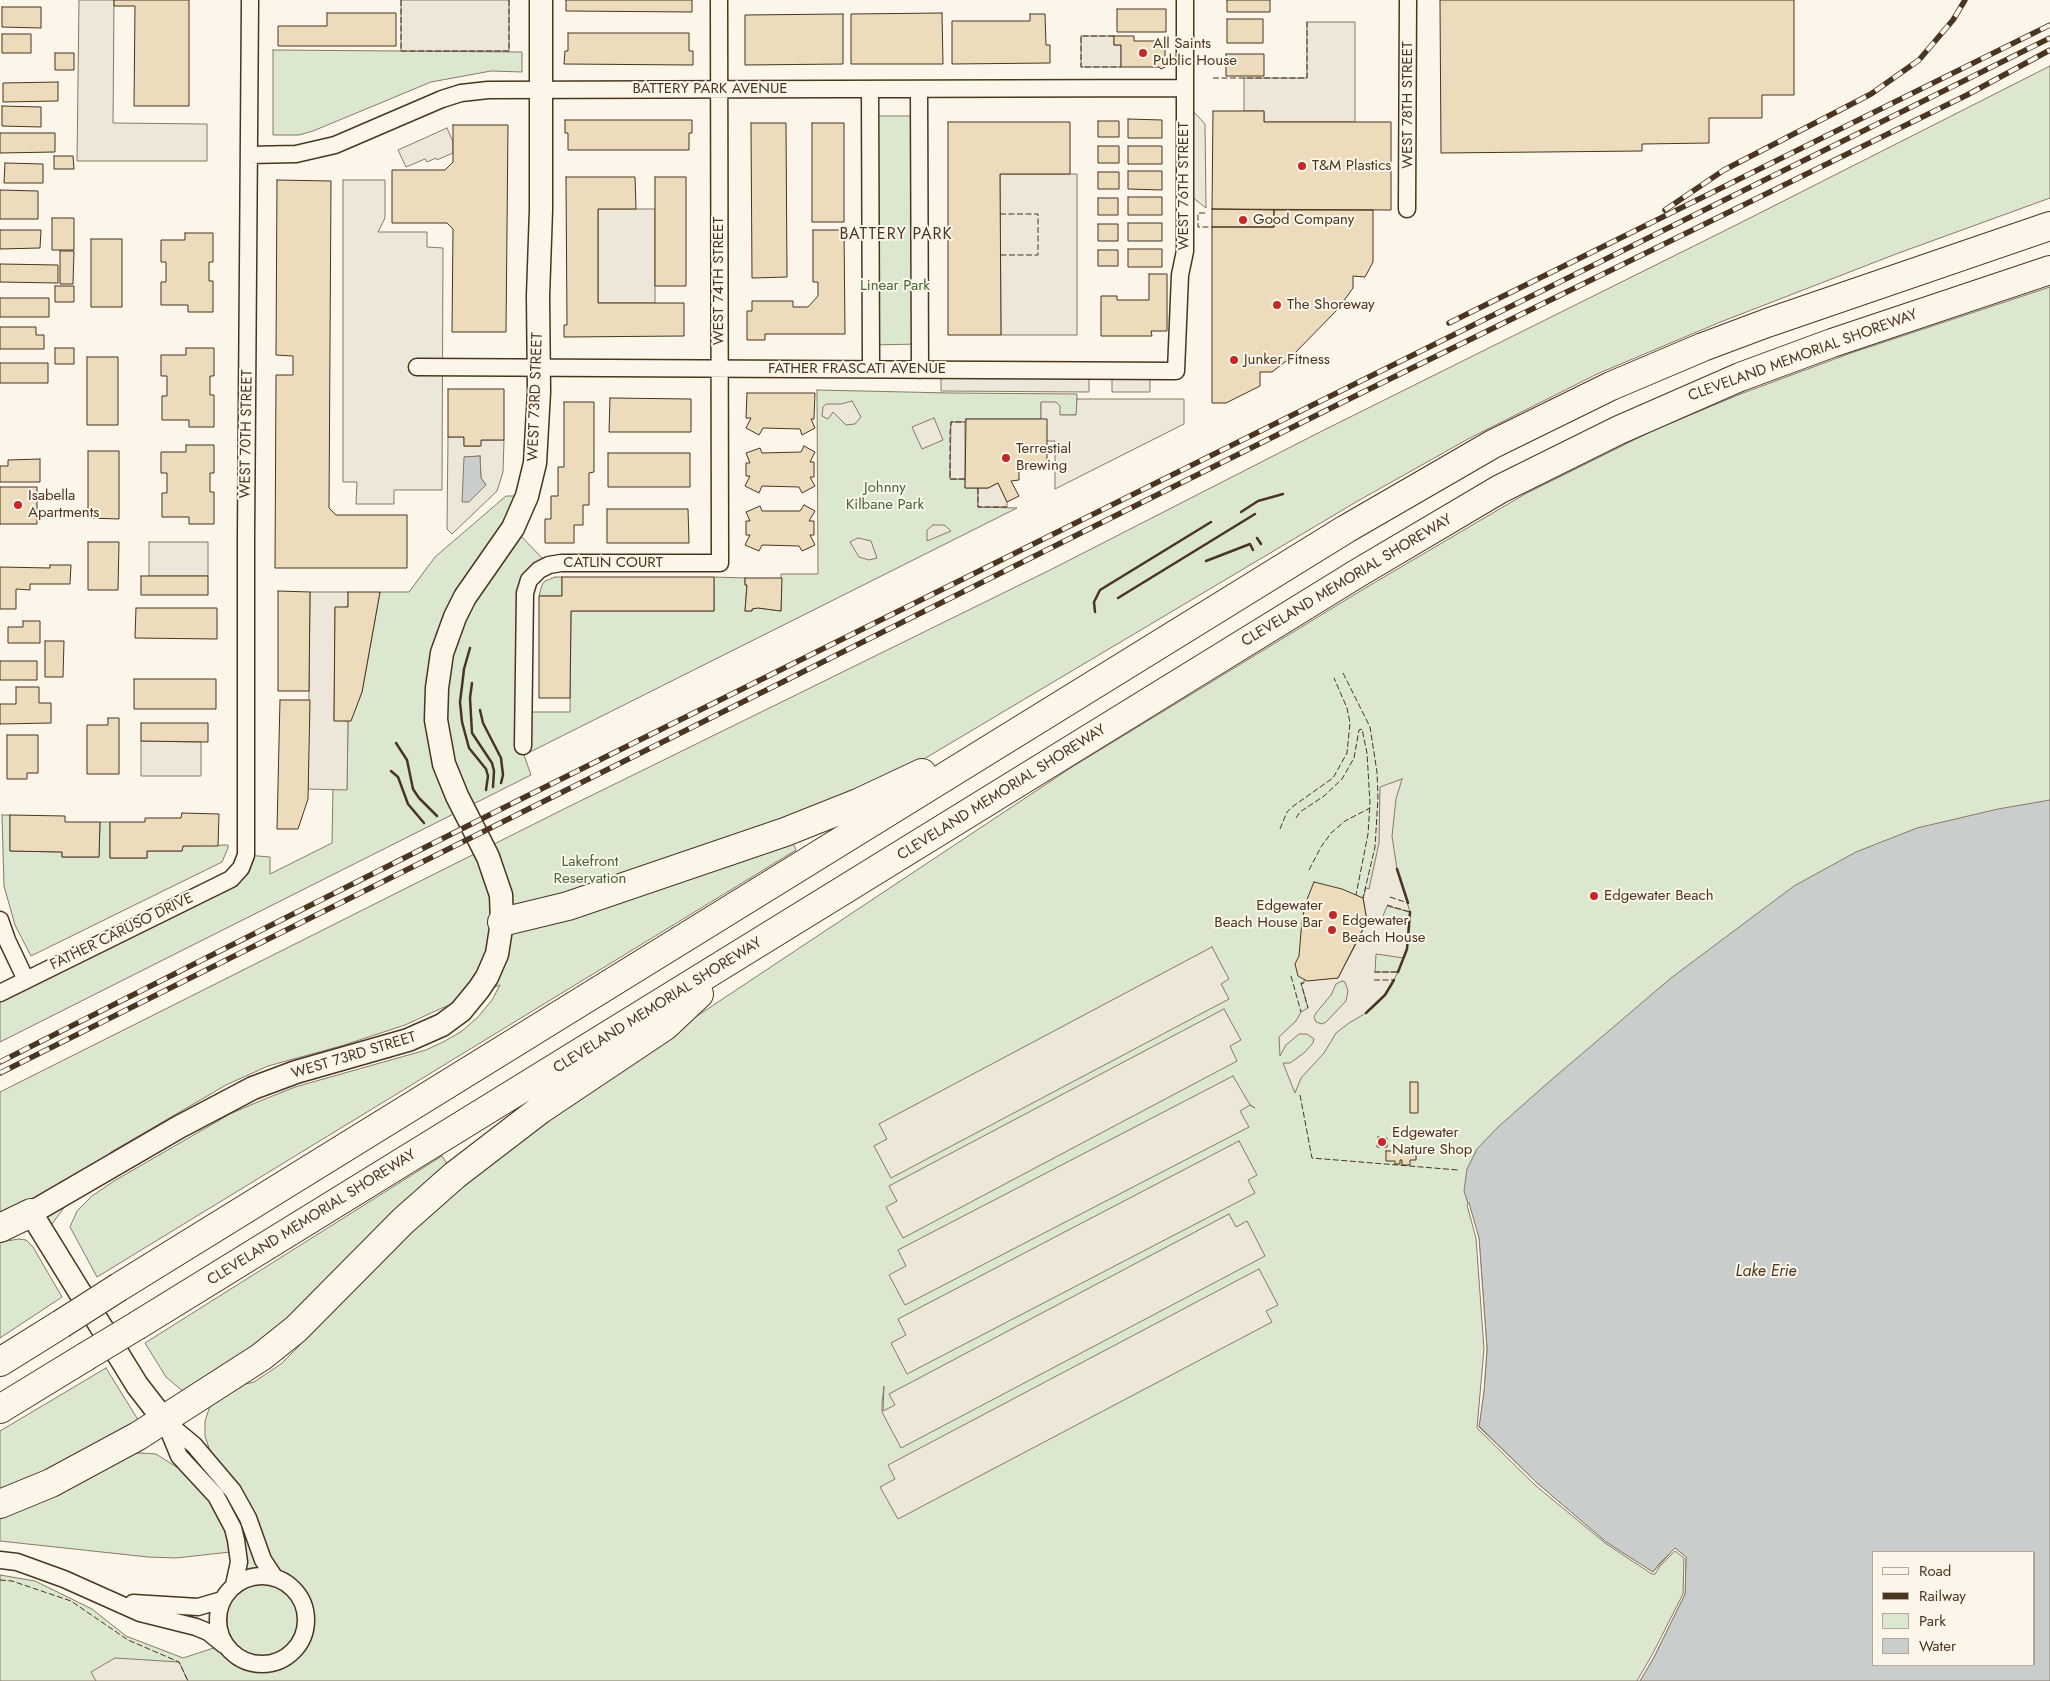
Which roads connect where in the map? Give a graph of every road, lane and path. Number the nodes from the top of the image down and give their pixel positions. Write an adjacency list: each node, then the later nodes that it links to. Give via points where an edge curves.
1 (250, 0): 11 (street, WEST 70TH STREET)
2 (541, 0): 7 (street, WEST 73RD STREET)
3 (719, 0): 8 (street, WEST 74TH STREET)
4 (1185, 0): 6 (street, WEST 76TH STREET)
5 (1408, 0): 12 (street, WEST 78TH STREET)
6 (1184, 88): 10 (street, BATTERY PARK AVENUE); 20 (street, WEST 76TH STREET, via 1185,250 1180,275)
7 (540, 89): 8 (street, BATTERY PARK AVENUE); 11 (street, BATTERY PARK AVENUE, via 461,94 442,99 336,145 296,154); 16 (street, WEST 73RD STREET, via 542,210)
8 (718, 89): 9 (street, BATTERY PARK AVENUE); 17 (street, WEST 74TH STREET)
9 (870, 89): 10 (street, BATTERY PARK AVENUE); 18 (street)
10 (919, 89): 19 (street)
11 (249, 155): 24 (street, WEST 70TH STREET, via 246,855)
12 (1407, 210)
13 (2050, 226): 22 (highway, via 1759,326 1642,372 1558,411 1404,494)
14 (2050, 270): 27 (highway, CLEVELAND MEMORIAL SHOREWAY, via 1770,365 1680,402 1559,459 1378,561)
15 (418, 367): 16 (street, FATHER FRASCATI AVENUE)
16 (538, 367): 17 (street, FATHER FRASCATI AVENUE); 26 (street, WEST 73RD STREET, via 537,445 527,496 513,528 465,597 455,617 442,653 436,688 436,720 444,764 493,870 501,896)
17 (720, 368): 18 (street, FATHER FRASCATI AVENUE); 21 (street, WEST 74TH STREET)
18 (871, 369): 19 (street, FATHER FRASCATI AVENUE)
19 (920, 370): 20 (street, FATHER FRASCATI AVENUE)
20 (1176, 371)
21 (720, 563): 23 (street, CATLIN COURT, via 561,563 539,570 529,580 525,593)
22 (1041, 717): 26 (highway, via 817,820 568,906); 32 (highway, bridge)
23 (523, 746)
24 (242, 868): 28 (street, FATHER CARUSO DRIVE, via 232,878)
25 (0, 920): 28 (street)
26 (502, 922): 30 (street, WEST 73RD STREET, via 497,954 487,977 461,1010 442,1025 408,1040 296,1072 253,1088 179,1126)
27 (746, 952): 33 (highway, CLEVELAND MEMORIAL SHOREWAY, bridge); 34 (highway, via 665,1026 541,1109 455,1176 403,1221 278,1344)
28 (26, 980): 29 (street, FATHER CARUSO DRIVE)
29 (0, 993)
30 (31, 1213): 31 (highway); 34 (street, via 137,1385)
31 (0, 1228)
32 (0, 1362)
33 (0, 1409)
34 (164, 1420): 35 (highway, via 74,1472); 37 (street, via 194,1445 233,1491 248,1518 263,1560); 38 (street, via 179,1456 216,1496 233,1528 239,1562)
35 (0, 1504)
36 (0, 1560): 40 (street, via 18,1562)
37 (275, 1578): 38 (street, via 247,1578); 41 (street, via 298,1594 304,1607 305,1633 299,1645 280,1661 269,1664 244,1661)
38 (234, 1585): 39 (street)
39 (222, 1600): 40 (street, via 198,1607); 41 (street, via 217,1624)
40 (120, 1604): 41 (street, via 196,1627)
41 (225, 1646)

